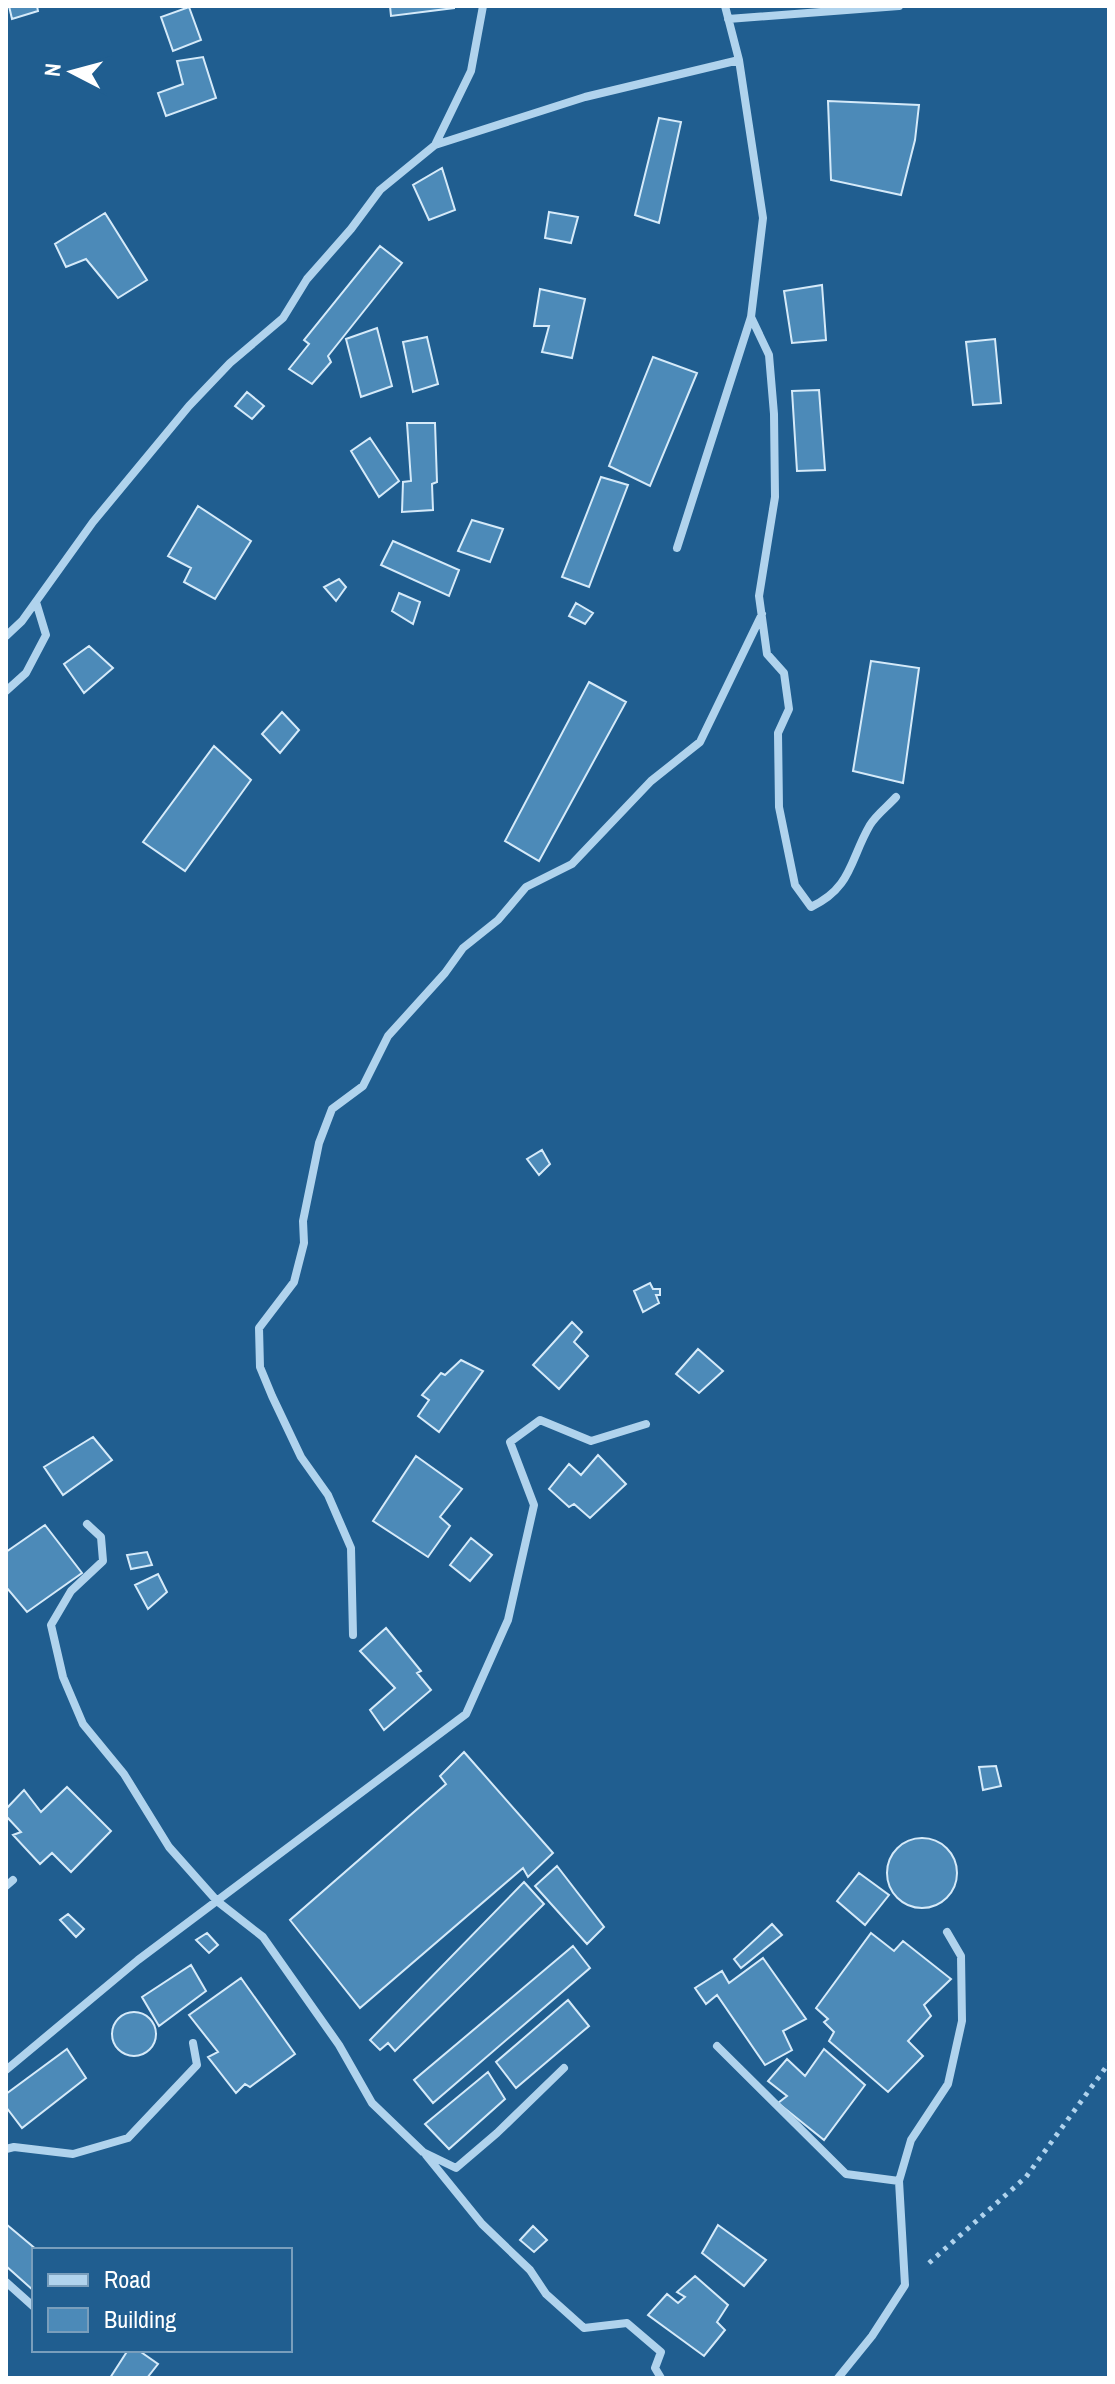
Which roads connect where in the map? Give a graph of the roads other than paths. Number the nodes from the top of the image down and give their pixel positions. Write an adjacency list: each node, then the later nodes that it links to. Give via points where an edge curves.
1 (483, 6): 6 (street, via 471,71)
2 (725, 6): 4 (street)
3 (899, 6): 4 (street)
4 (728, 19): 5 (street)
5 (739, 60): 6 (street, via 585,97); 7 (street, via 763,218)
6 (435, 145): 9 (street, via 380,190 307,279 283,318 189,406 93,522)
7 (751, 317): 8 (street); 10 (street, via 769,355 774,414 775,497 759,596)
8 (677, 548)
9 (36, 602): 11 (street); 12 (street, via 46,635 26,673)
10 (762, 614): 13 (street, via 767,654 784,673 789,709 778,733 785,847 795,885 811,907 829,898 852,867 871,824); 16 (street, via 700,742 651,781 572,864 526,887 498,920 463,948 388,1036 363,1086 332,1109 319,1143 294,1282 259,1328 260,1367 351,1548)
11 (6, 636)
12 (6, 691)
13 (896, 797)
14 (646, 1424): 17 (street, via 591,1441 540,1420 510,1442 534,1505 508,1620 466,1714)
15 (87, 1524): 17 (street, via 101,1537 103,1561 71,1591 51,1625 63,1677 83,1724 124,1774 169,1847)
16 (353, 1635)
17 (217, 1901): 22 (street); 24 (street, via 263,1937 339,2045 372,2103)
18 (947, 1932): 25 (street, via 961,1956 962,2021 948,2084 911,2140)
19 (193, 2043): 23 (street, via 197,2065 128,2138 73,2154)
20 (717, 2046): 25 (street, via 846,2174)
21 (564, 2068): 24 (street, via 456,2168)
22 (6, 2070)
23 (6, 2149)
24 (423, 2152): 28 (street, via 546,2294 584,2328 627,2323 661,2352 655,2368)
25 (899, 2181): 29 (street, via 905,2285)
26 (6, 2282): 27 (street)
27 (32, 2305)
28 (661, 2378)
29 (838, 2378)

